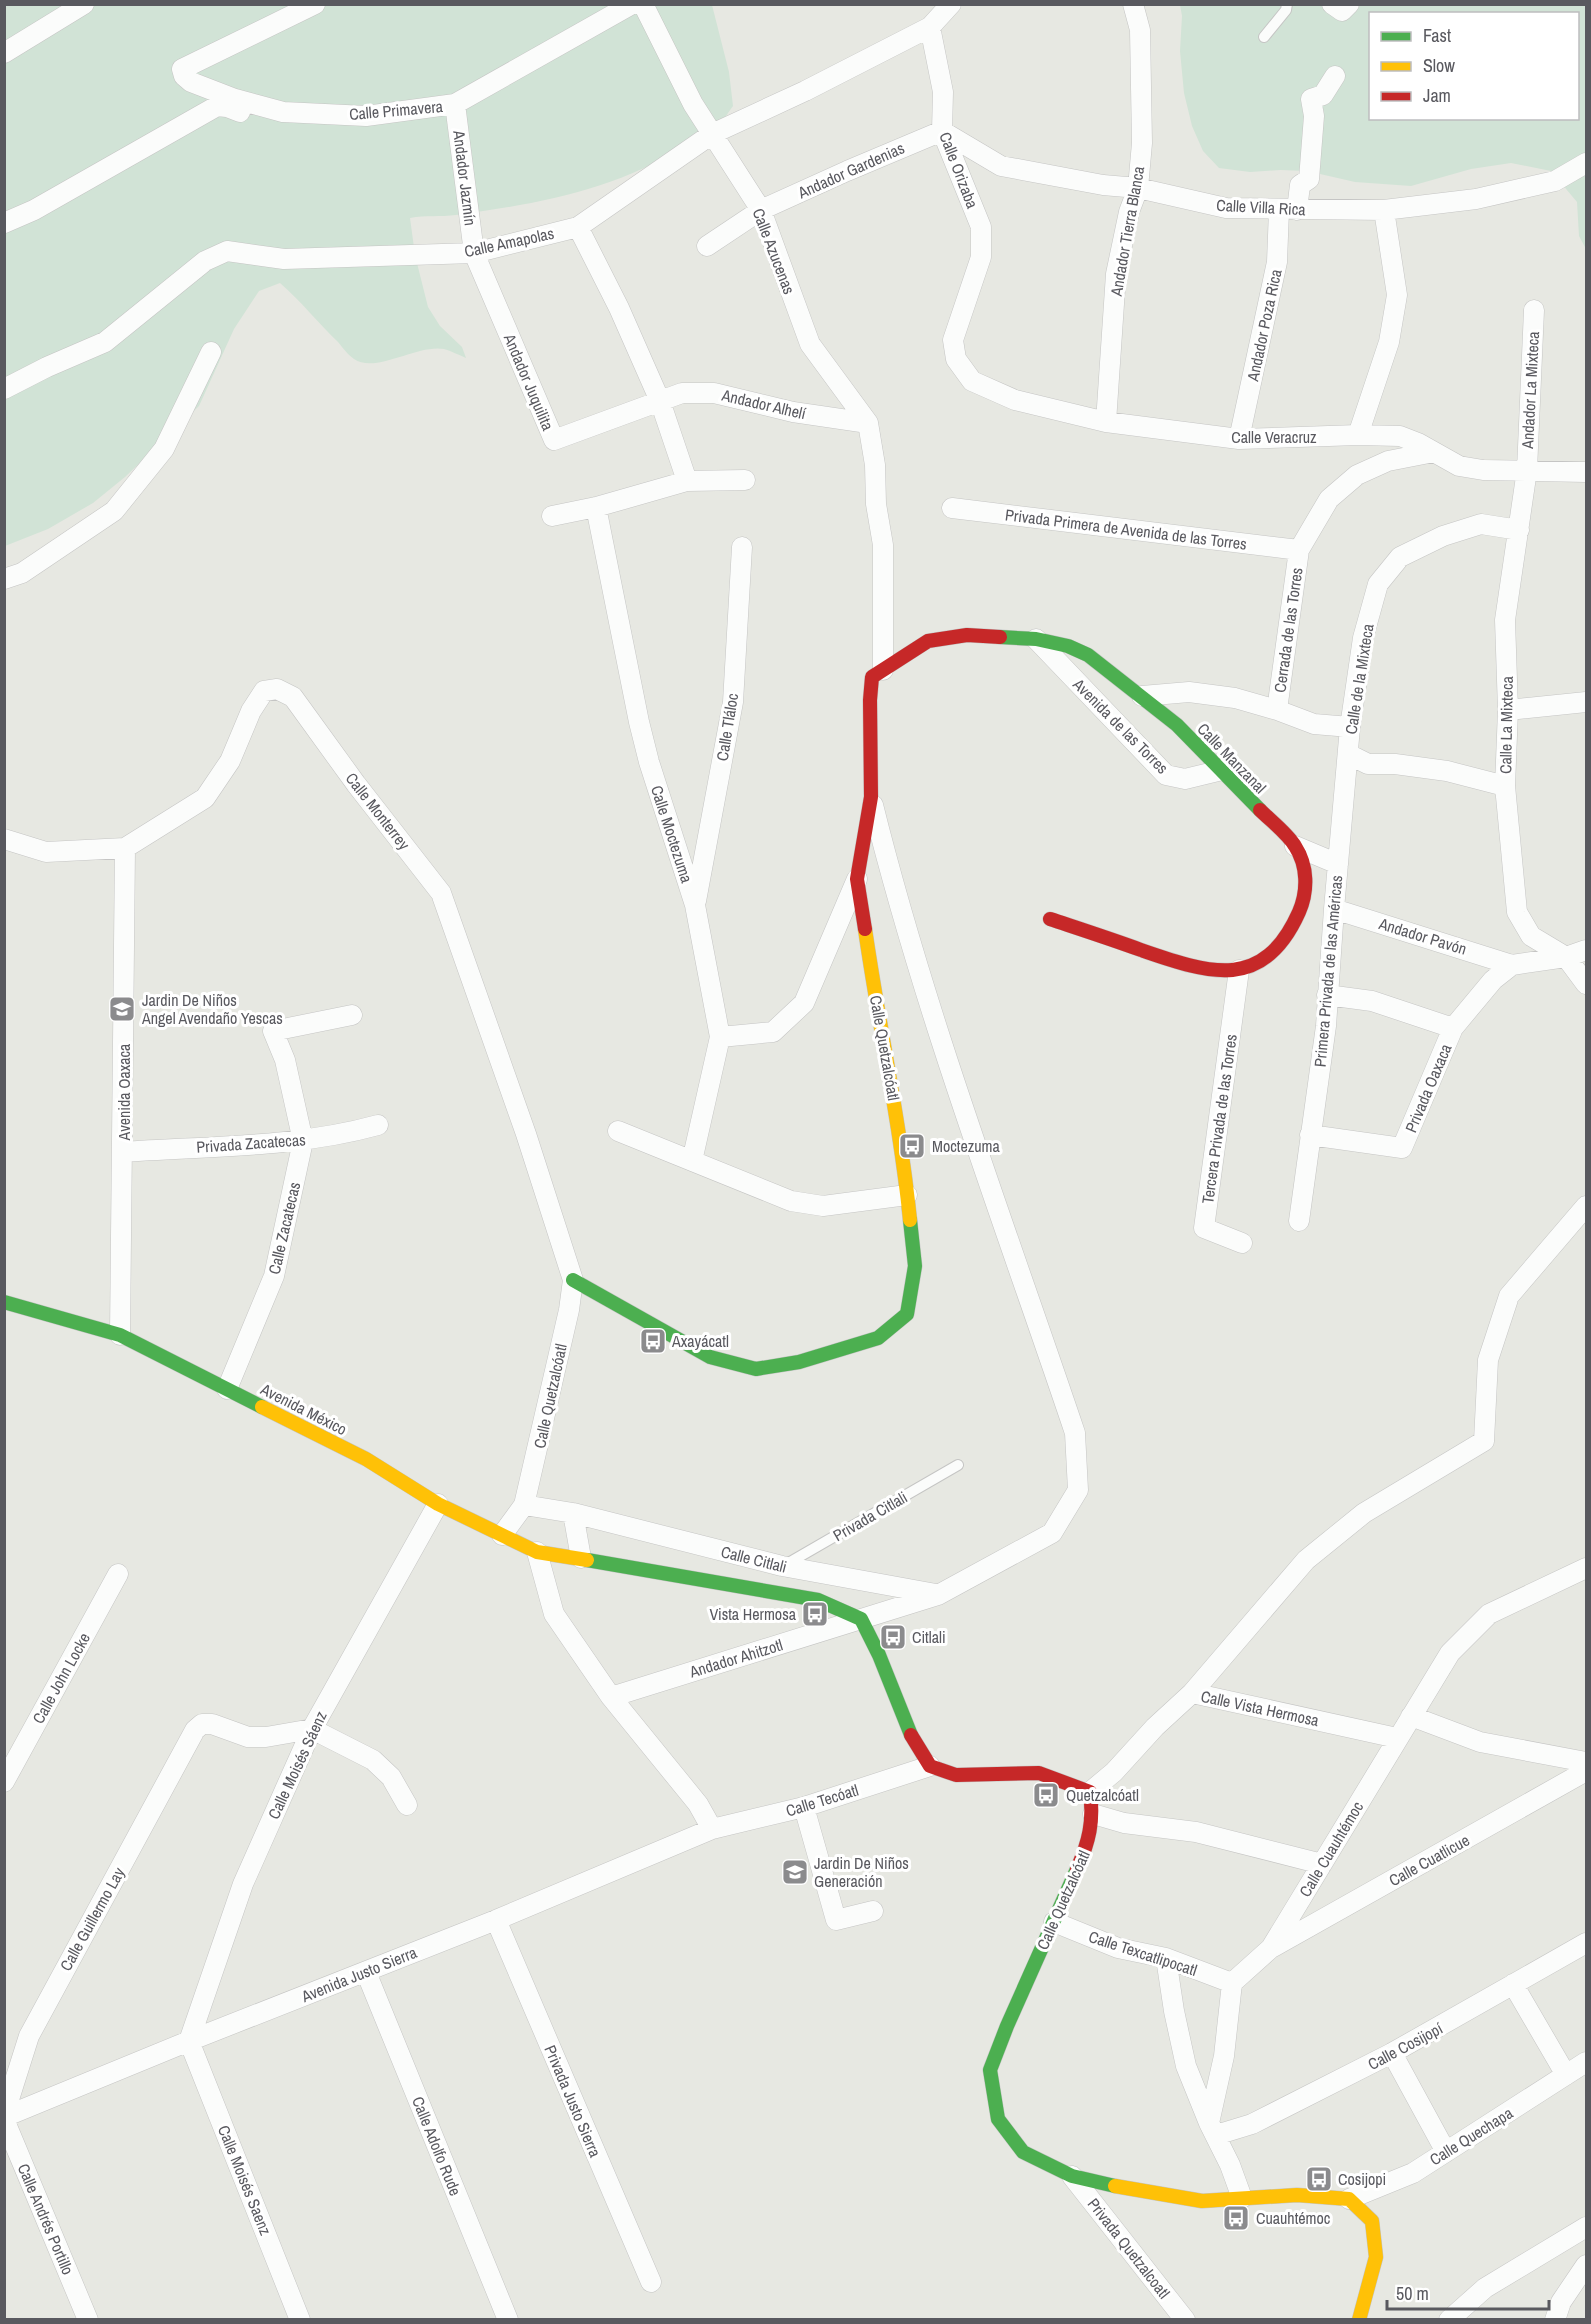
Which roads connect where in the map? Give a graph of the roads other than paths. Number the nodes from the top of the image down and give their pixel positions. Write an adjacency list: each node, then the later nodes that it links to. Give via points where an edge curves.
1 (84, 4): 12 (street)
2 (315, 4): 15 (street, Calle Primavera, via 182,69 192,82)
3 (632, 4): 14 (street, Calle Primavera)
4 (643, 4): 17 (street, Calle Azucenas)
5 (951, 4): 10 (street)
6 (1133, 4): 19 (street, Andador Tierra Blanca, via 1140,30 1142,143)
7 (1287, 4): 11 (lane)
8 (1332, 4): 9 (street, via 1341,11)
9 (1349, 4)
10 (930, 27): 16 (street, Calle Orizaba, via 943,92); 17 (street, Calle Amapolas)
11 (1264, 37)
12 (4, 53)
13 (1335, 76): 21 (street, Andador Poza Rica, via 1323,95 1311,99 1314,116 1309,179 1300,185)
14 (456, 105): 15 (street, Calle Primavera, via 366,116); 26 (street, Andador Jazmín)
15 (283, 112): 23 (street, via 253,118 217,106 34,210)
16 (942, 131): 19 (street, Calle Villa Rica, via 1002,166); 20 (street, Andador Gardenias); 28 (street, Calle Orizaba, via 981,227 981,257)
17 (712, 134): 20 (street, Calle Azucenas); 24 (street, Calle Amapolas)
18 (1587, 164): 22 (street, Calle Villa Rica, via 1555,181 1476,199)
19 (1138, 188): 21 (street, Calle Villa Rica, via 1226,208); 32 (street, Andador Tierra Blanca, via 1116,274)
20 (761, 210): 25 (street, Andador Gardenias); 33 (street, Calle Azucenas, via 810,344)
21 (1288, 210): 22 (street, Calle Villa Rica); 35 (street, Andador Poza Rica)
22 (1384, 210): 34 (street, via 1397,295 1389,342)
23 (4, 223)
24 (578, 227): 26 (street, Calle Amapolas); 31 (street)
25 (707, 246)
26 (474, 253): 30 (street, Calle Amapolas, via 284,259 227,251 205,261 105,342); 31 (street, Andador Juquilita, via 554,440)
27 (1534, 310): 37 (street, Andador La Mixteca)
28 (953, 339): 32 (street, Calle Veracruz, via 956,358 972,381 1015,399)
29 (211, 352): 47 (street, via 164,449 114,511 22,573)
30 (4, 389)
31 (660, 401): 33 (street, Andador Alhelí, via 682,393 714,393 793,412); 40 (street)
32 (1106, 422): 35 (street, Calle Veracruz)
33 (868, 423): 49 (street, Calle Azucenas, via 883,545)
34 (1358, 435): 35 (street, Calle Veracruz); 36 (street, Calle Veracruz, via 1400,436)
35 (1239, 439)
36 (1434, 452): 37 (street, Calle Veracruz, via 1459,466); 46 (street, via 1388,461 1357,475 1329,499)
37 (1527, 470): 38 (street, Calle Veracruz); 44 (street, Calle La Mixteca)
38 (1587, 471)
39 (745, 480): 40 (street)
40 (687, 481): 41 (street)
41 (596, 507): 43 (street); 64 (street, Calle Moctezuma, via 649,762)
42 (952, 508): 46 (street, Privada Primera de Avenida de las Torres)
43 (552, 516)
44 (1520, 530): 53 (street, Calle La Mixteca, via 1505,620); 54 (street, Calle de la Mixteca, via 1481,524 1400,556 1378,584 1363,639)
45 (742, 547): 64 (street, Calle Tláloc, via 733,702)
46 (1299, 550): 52 (street, Cerrada de las Torres)
47 (4, 579)
48 (1036, 639): 49 (street, Avenida de las Torres, via 967,634 940,638 928,641); 50 (street, Avenida de las Torres, via 1088,655); 56 (street, Avenida de las Torres, via 1166,775 1185,779)
49 (883, 670): 58 (street, via 872,677)
50 (1142, 696): 52 (street, via 1189,692 1235,698); 56 (street, Calle Manzanal)
51 (1587, 702): 53 (street)
52 (1276, 710): 54 (street, via 1314,724)
53 (1508, 710): 57 (street, Calle La Mixteca)
54 (1350, 727): 55 (street, Calle de la Mixteca)
55 (1348, 754): 57 (street, via 1368,764 1447,771); 62 (street, Calle de la Mixteca)
56 (1222, 770): 60 (street, Calle Manzanal)
57 (1505, 786): 68 (street, Calle La Mixteca, via 1517,912 1531,936)
58 (871, 797): 63 (street, Calle Quetzalcóatl); 100 (street, via 894,887 940,1033 1075,1433 1077,1490 1052,1533)
59 (4, 839): 61 (street, Calle Monterrey, via 46,852)
60 (1295, 846): 62 (street); 70 (street, via 1305,870 1306,897 1288,934 1268,956)
61 (126, 848): 80 (street, Avenida Oaxaca); 86 (street, Calle Monterrey, via 205,798 230,761 250,711 264,691 277,689 293,697 441,892)
62 (1338, 864): 65 (street, Primera Privada de las Américas)
63 (857, 879): 75 (street, via 804,1003 773,1032); 82 (street, Calle Quetzalcóatl)
64 (695, 905): 75 (street, Calle Moctezuma)
65 (1334, 909): 69 (street, Andador Pavón); 72 (street, Primera Privada de las Américas)
66 (1050, 919): 70 (street, via 1186,966)
67 (1587, 950): 68 (street)
68 (1566, 957): 69 (street); 71 (street, Calle La Mixteca)
69 (1512, 965): 74 (street, Privada Oaxaca, via 1492,980)
70 (1239, 970): 85 (street, Tercera Privada de las Torres, via 1204,1228)
71 (1587, 984)
72 (1327, 995): 74 (street, via 1372,1001); 78 (street, Primera Privada de las Américas)
73 (352, 1015): 79 (street, Calle Zacatecas, via 273,1031 285,1060)
74 (1454, 1028): 78 (street, Privada Oaxaca, via 1402,1148)
75 (720, 1037): 81 (street, Calle Moctezuma)
76 (378, 1125): 79 (street, Privada Zacatecas)
77 (618, 1131): 81 (street)
78 (1310, 1136): 84 (street, Primera Privada de las Américas)
79 (303, 1141): 80 (street, Privada Zacatecas); 89 (street, Calle Zacatecas, via 274,1276)
80 (123, 1152): 88 (street, Avenida Oaxaca)
81 (692, 1161): 82 (street, via 791,1201 823,1206)
82 (907, 1195): 86 (street, Calle Quetzalcóatl, via 915,1266 908,1314 878,1338 799,1362 756,1369 710,1357)
83 (1587, 1206): 102 (street, via 1509,1296 1488,1360 1484,1441 1364,1514 1306,1560)
84 (1299, 1221)
85 (1242, 1243)
86 (573, 1280): 92 (street, Calle Quetzalcóatl)
87 (4, 1302): 88 (street, Avenida México)
88 (120, 1335): 89 (street, Avenida México)
89 (227, 1389): 91 (street, Avenida México, via 366,1459)
90 (958, 1465): 97 (lane, Privada Citlali)
91 (438, 1504): 94 (street, Avenida México); 105 (street, Calle Moisés Sáenz)
92 (524, 1505): 93 (street); 94 (street)
93 (573, 1513): 96 (street); 97 (street, Calle Citlali)
94 (502, 1535): 95 (street, Avenida México)
95 (537, 1552): 96 (street, Avenida México); 103 (street, via 554,1614)
96 (581, 1558): 101 (street, via 818,1600)
97 (782, 1566): 100 (street, Calle Citlali)
98 (1587, 1568): 104 (street, Calle Cuauhtémoc, via 1489,1614 1450,1653)
99 (118, 1574): 110 (street, Calle John Locke)
100 (938, 1595): 101 (street)
101 (861, 1619): 103 (street, Andador Ahitzotl); 108 (street, via 914,1743)
102 (1192, 1693): 106 (street, Calle Vista Hermosa); 111 (street, Calle Vista Hermosa)
103 (611, 1698): 115 (street, via 698,1804)
104 (1411, 1716): 106 (street, Calle Cuauhtémoc); 107 (street, via 1480,1742)
105 (312, 1730): 112 (street, via 373,1760 391,1777); 126 (street, Calle Moisés Sáenz, via 243,1884); 130 (street, Calle Guillermo Lay, via 266,1737 248,1737 212,1724 201,1724 195,1730 29,2036)
106 (1397, 1738): 116 (street, Calle Cuauhtémoc)
107 (1587, 1762)
108 (930, 1766): 111 (street, via 956,1775 1039,1773); 113 (street, Calle Tecóatl)
109 (1587, 1771): 121 (street, Calle Cuatlicue)
110 (4, 1782)
111 (1090, 1792): 114 (street, Calle Quetzalcóatl)
112 (407, 1805)
113 (804, 1808): 115 (street, Calle Tecóatl); 117 (street, via 836,1920)
114 (1093, 1814): 116 (street, via 1196,1832); 119 (street, Calle Quetzalcóatl, via 1088,1844)
115 (712, 1829): 118 (street, Avenida Justo Sierra)
116 (1322, 1864): 121 (street, Calle Cuauhtémoc)
117 (873, 1911)
118 (496, 1920): 123 (street, Avenida Justo Sierra); 138 (street, Privada Justo Sierra)
119 (1054, 1922): 122 (street, Calle Texcatlipocatl, via 1118,1948); 133 (street, Calle Quetzalcóatl, via 990,2070 998,2119 1023,2152)
120 (1587, 1943): 125 (street, Calle Cosijopí)
121 (1271, 1948): 124 (street, Calle Cuauhtémoc)
122 (1166, 1958): 124 (street, Calle Texcatlipocatl); 131 (street, via 1186,2066)
123 (366, 1972): 126 (street, Avenida Justo Sierra); 141 (street, Calle Adolfo Rude)
124 (1232, 1983): 131 (street)
125 (1513, 1983): 127 (street, Calle Cosijopí); 129 (street)
126 (189, 2041): 130 (street, Avenida Justo Sierra); 140 (street, Calle Moisés Saenz)
127 (1392, 2053): 131 (street, Calle Cosijopí, via 1252,2124); 132 (street)
128 (1587, 2062): 129 (street, Calle Quechapa)
129 (1566, 2075): 132 (street, Calle Quechapa)
130 (4, 2117): 139 (street, Calle Andrés Portillo)
131 (1213, 2129): 134 (street)
132 (1446, 2152): 135 (street, Calle Quechapa, via 1413,2173)
133 (1072, 2176): 134 (street, Calle Quetzalcóatl, via 1202,2200); 142 (street, Privada Quetzalcoatl)
134 (1242, 2198): 135 (street, Calle Quetzalcóatl, via 1297,2195)
135 (1349, 2199): 143 (street, via 1372,2221 1376,2257)
136 (1587, 2227): 144 (street, via 1485,2288)
137 (1587, 2265): 145 (street, via 1561,2302)
138 (651, 2282)
139 (88, 2319)
140 (300, 2319)
141 (508, 2319)
142 (1185, 2319)
143 (1359, 2319)
144 (1449, 2319)
145 (1555, 2319)

